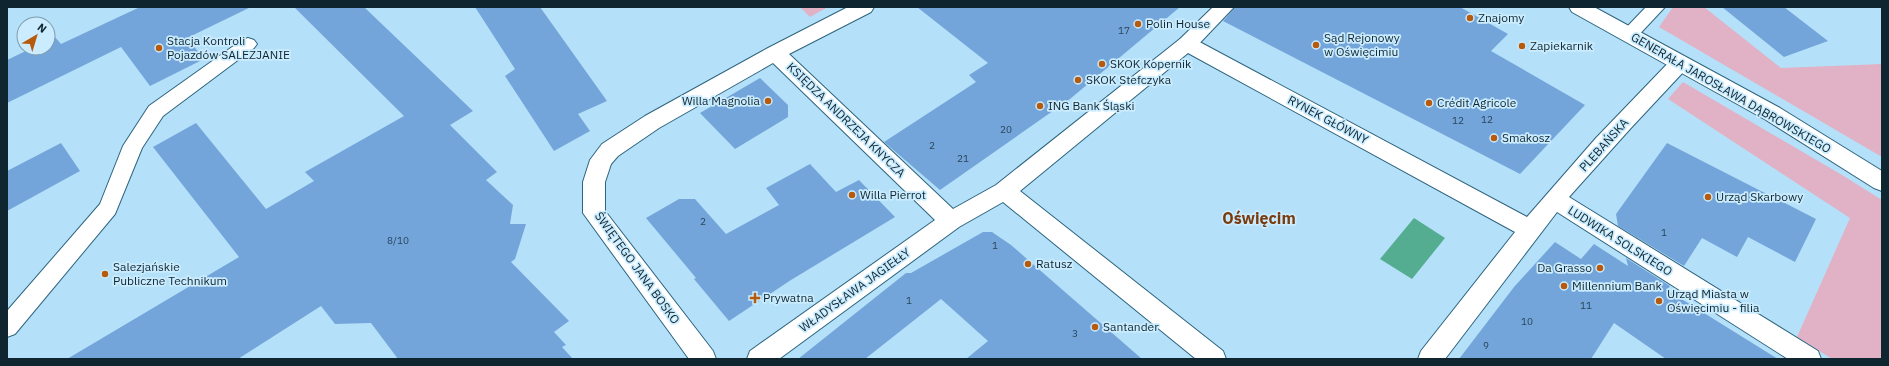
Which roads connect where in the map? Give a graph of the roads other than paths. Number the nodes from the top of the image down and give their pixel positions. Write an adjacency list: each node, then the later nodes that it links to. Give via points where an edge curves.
1 (864, 7): 8 (street, ŚWIĘTEGO JANA BOSKO)
2 (1224, 7): 7 (street)
3 (1579, 7): 5 (street, GENERAŁA JAROSŁAWA DĄBROWSKIEGO)
4 (1656, 7): 5 (lane)
5 (1629, 35): 9 (street, GENERAŁA JAROSŁAWA DĄBROWSKIEGO)
6 (248, 44): 15 (lane, via 156,111 133,146 108,208)
7 (1187, 44): 11 (street); 14 (street, RYNEK GŁÓWNY)
8 (776, 53): 13 (street, KSIĘDZA ANDRZEJA KNYCZA); 16 (street, ŚWIĘTEGO JANA BOSKO, via 625,139 601,160 594,182 594,213)
9 (1680, 63): 10 (street, GENERAŁA JAROSŁAWA DĄBROWSKIEGO, via 1772,114); 12 (street, PLEBAŃSKA)
10 (1882, 182)
11 (1004, 192): 13 (street); 18 (street)
12 (1554, 199): 14 (street, PLEBAŃSKA); 20 (street, LUDWIKA SOLSKIEGO)
13 (951, 221): 17 (street, WŁADYSŁAWA JAGIEŁŁY)
14 (1530, 229): 19 (street)
15 (7, 326)
16 (704, 359)
17 (760, 359)
18 (1214, 359)
19 (1430, 359)
20 (1809, 359)

